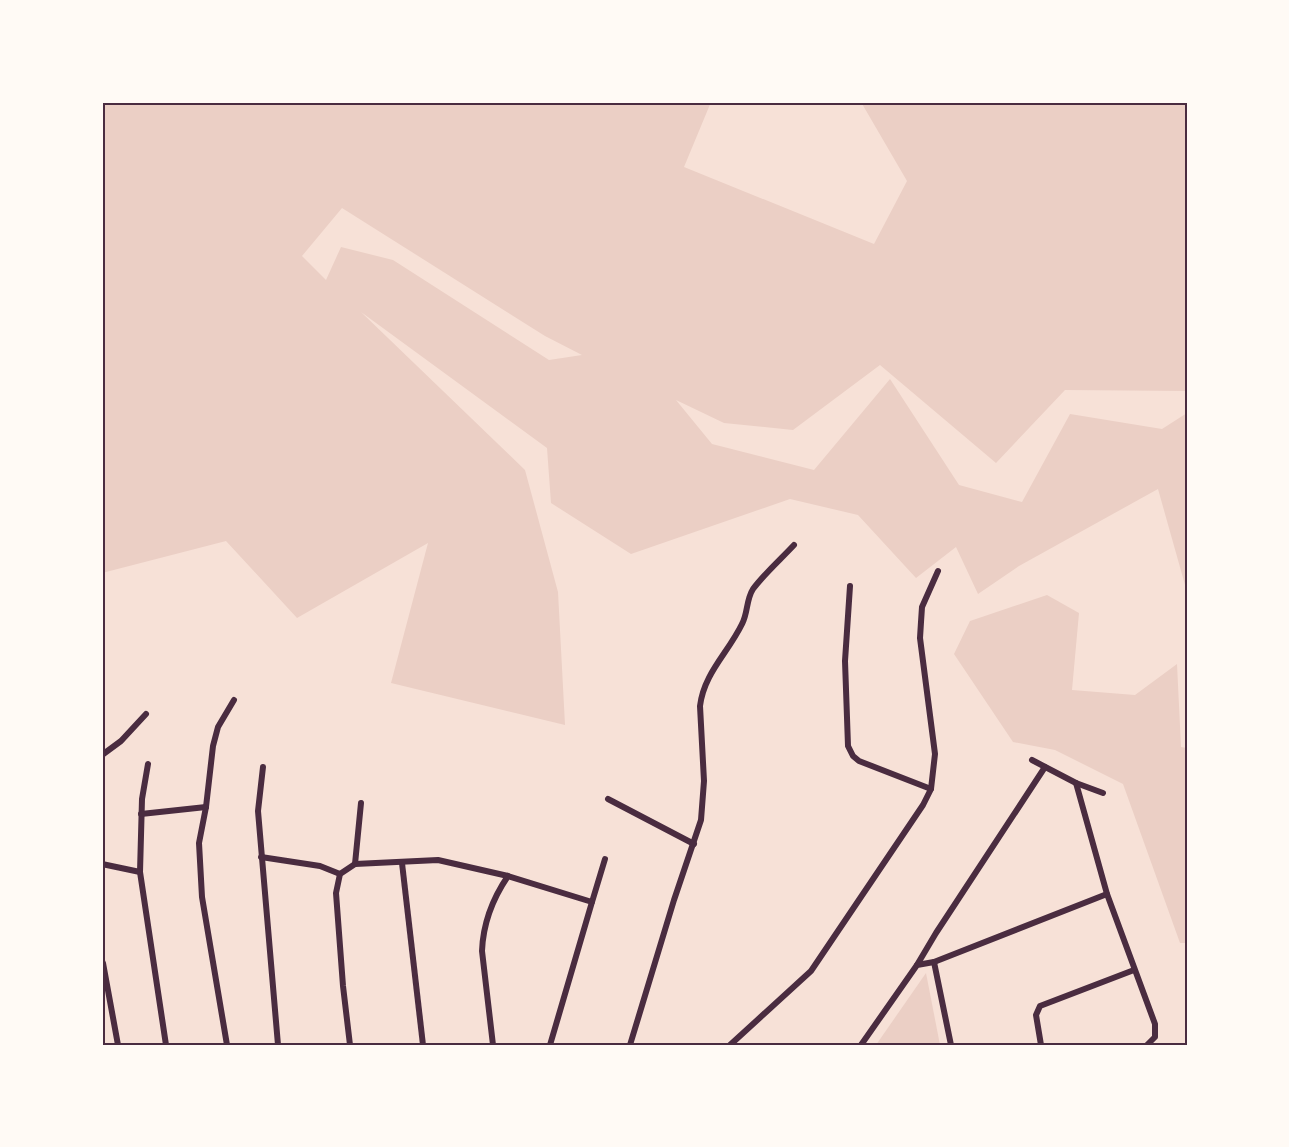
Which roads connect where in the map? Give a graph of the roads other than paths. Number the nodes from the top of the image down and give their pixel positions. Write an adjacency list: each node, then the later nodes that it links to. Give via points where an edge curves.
1 (794, 545): 18 (street, via 754,588 744,621 702,692 704,801)
2 (938, 571): 12 (street, via 922,607 920,638 935,754)
3 (850, 586): 12 (street, via 845,661 848,746 859,761)
4 (234, 700): 16 (street, via 218,727 213,746)
5 (146, 714): 6 (street)
6 (102, 755)
7 (1032, 760): 10 (street)
8 (147, 764): 17 (street)
9 (263, 767): 19 (street, via 258,811)
10 (1045, 767): 11 (street); 31 (street)
11 (1076, 783): 13 (street); 27 (street)
12 (931, 789): 42 (street, via 811,971)
13 (1103, 793)
14 (608, 799): 18 (street)
15 (361, 803): 23 (street)
16 (206, 807): 17 (street); 35 (street, via 199,843 200,880)
17 (141, 814): 24 (street)
18 (694, 844): 41 (street)
19 (261, 857): 25 (street, via 320,866); 36 (street)
20 (605, 859): 28 (street)
21 (402, 863): 23 (street); 26 (street, via 438,860); 38 (street)
22 (102, 864): 24 (street)
23 (355, 864): 25 (street)
24 (140, 872): 34 (street)
25 (340, 874): 37 (street, via 336,893)
26 (508, 876): 28 (street); 39 (street, via 483,938)
27 (1107, 894): 29 (street); 32 (street)
28 (592, 902): 40 (street)
29 (934, 962): 31 (street); 44 (street)
30 (103, 963): 33 (street)
31 (917, 965): 43 (street)
32 (1134, 970): 45 (street, via 1040,1006 1036,1015); 46 (street, via 1155,1024 1155,1037)
33 (118, 1045)
34 (166, 1045)
35 (227, 1045)
36 (278, 1045)
37 (350, 1045)
38 (423, 1045)
39 (493, 1045)
40 (550, 1045)
41 (630, 1045)
42 (730, 1045)
43 (861, 1045)
44 (951, 1045)
45 (1041, 1045)
46 (1147, 1045)

